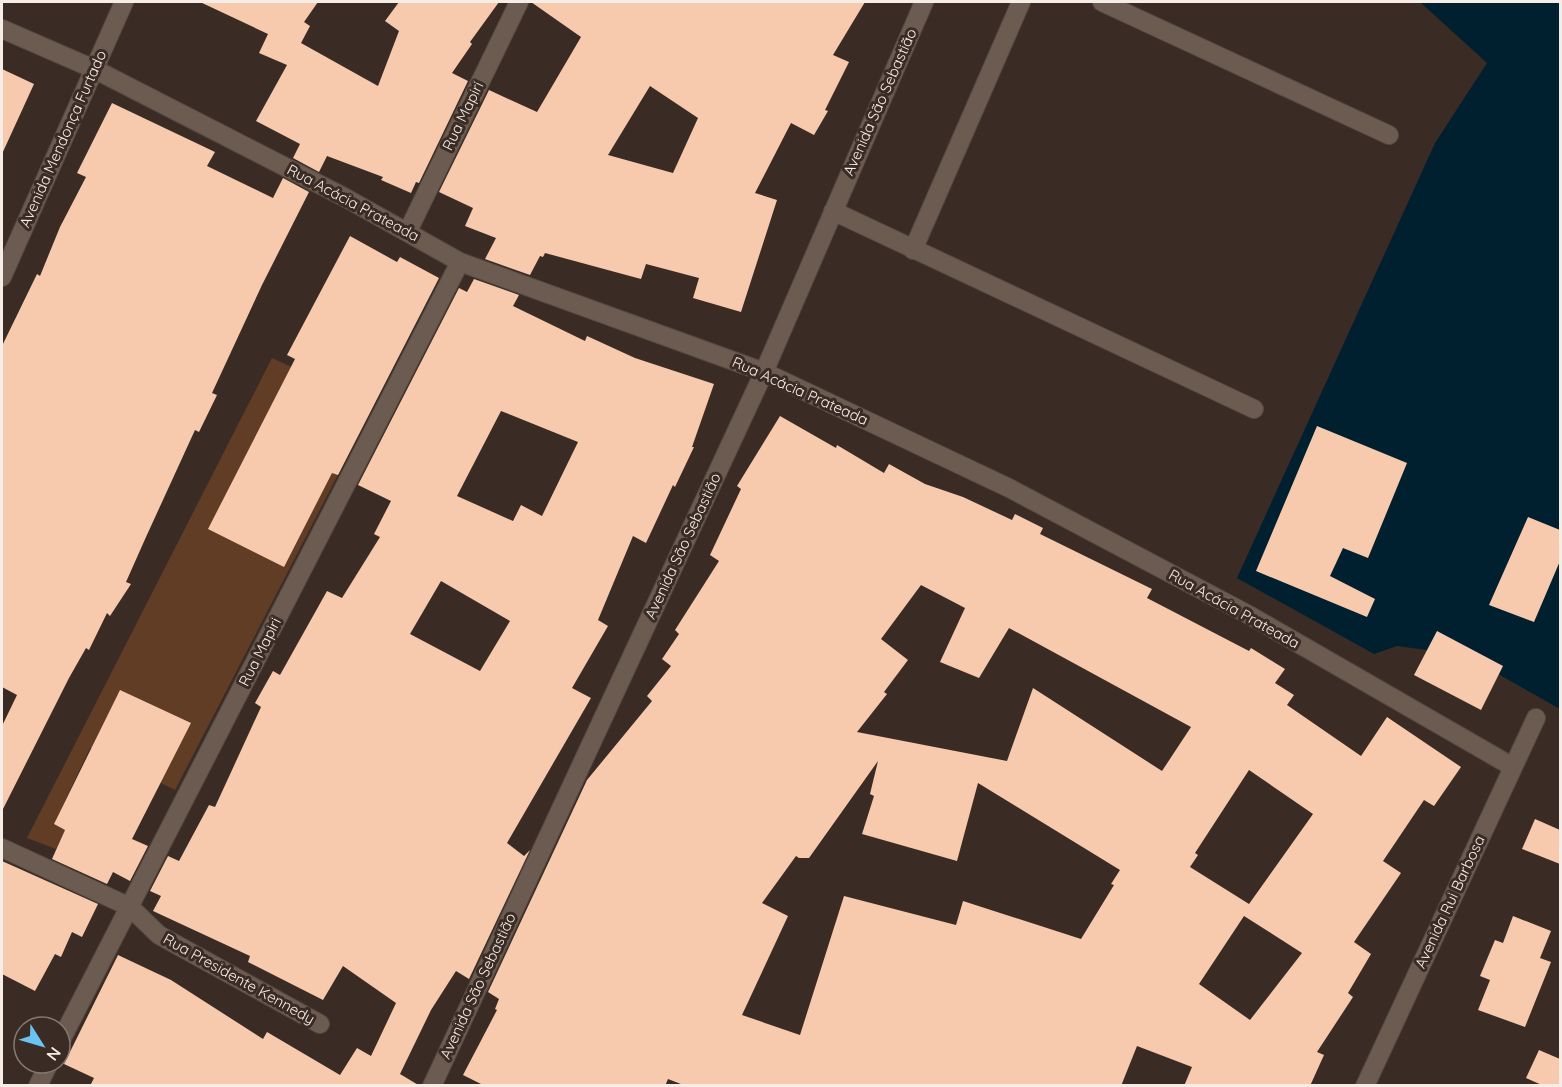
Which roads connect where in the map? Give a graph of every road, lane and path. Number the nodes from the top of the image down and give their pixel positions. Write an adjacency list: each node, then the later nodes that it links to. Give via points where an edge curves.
1 (124, 2): 7 (street, Avenida Mendonça Furtado)
2 (519, 2): 10 (street, Rua Mapiri)
3 (924, 2): 9 (street, Avenida São Sebastião)
4 (1021, 2): 11 (street)
5 (1102, 2): 8 (street)
6 (2, 29): 7 (street, Rua Acácia Prateada)
7 (94, 69): 10 (street, Rua Acácia Prateada); 13 (street, Avenida Mendonça Furtado)
8 (1389, 135)
9 (833, 211): 11 (street); 14 (street, Avenida São Sebastião)
10 (408, 231): 12 (street, Rua Acácia Prateada)
11 (914, 250): 15 (street)
12 (460, 262): 14 (street, Rua Acácia Prateada); 19 (street, Rua Mapiri)
13 (2, 277)
14 (764, 372): 17 (street, Rua Acácia Prateada, via 1009,488 1249,615); 22 (street, Avenida São Sebastião)
15 (1254, 409)
16 (1536, 718): 17 (street, Avenida Rui Barbosa)
17 (1513, 767): 23 (street, Avenida Rui Barbosa)
18 (2, 848): 19 (street, Rua Presidente Kennedy)
19 (130, 907): 20 (street, Rua Mapiri); 21 (street, Rua Presidente Kennedy, via 159,935)
20 (72, 1019)
21 (320, 1024)
22 (432, 1086)
23 (1365, 1086)

